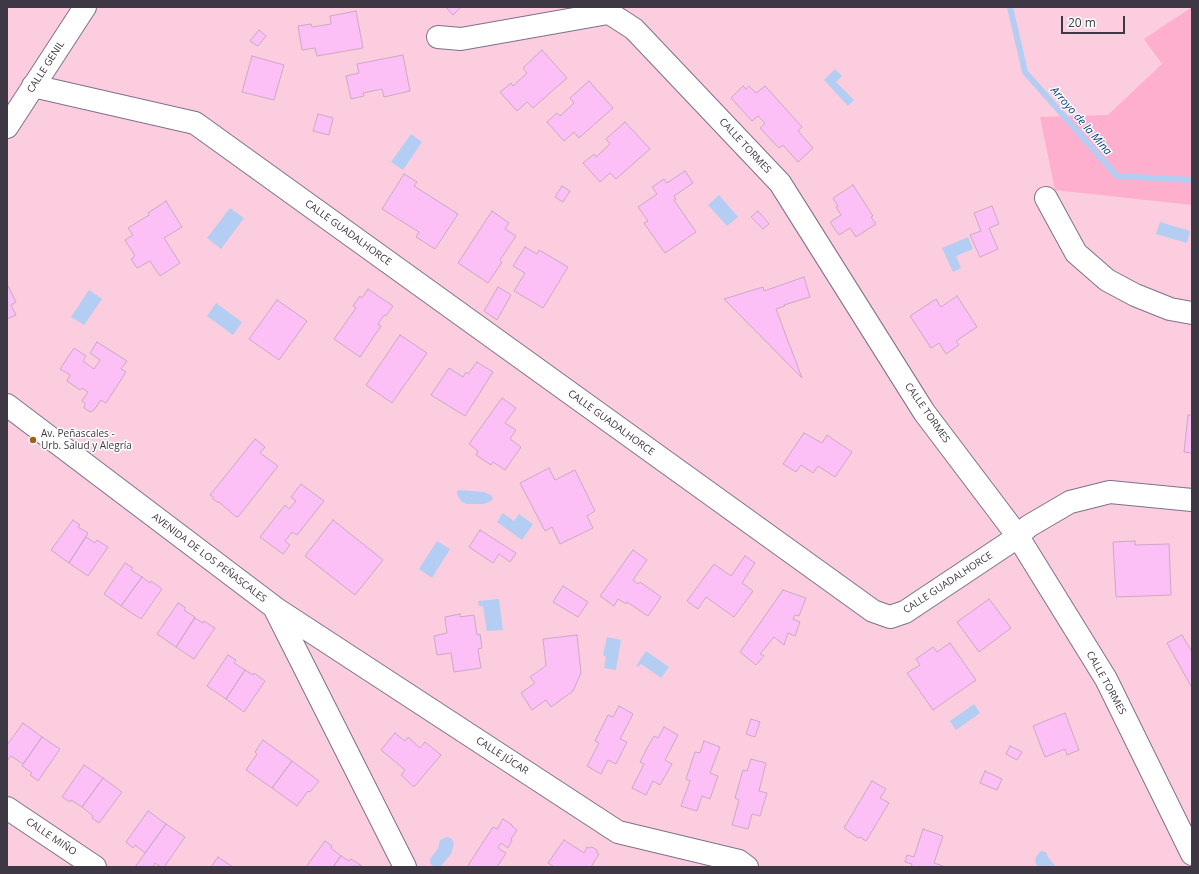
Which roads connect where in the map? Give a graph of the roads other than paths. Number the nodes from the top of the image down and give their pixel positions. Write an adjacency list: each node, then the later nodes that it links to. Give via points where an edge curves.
1 (85, 7): 4 (street, CALLE GENIL)
2 (604, 10): 3 (street, CALLE TORMES, via 461,39); 10 (street, CALLE TORMES, via 634,29 780,183 924,412)
3 (438, 37)
4 (33, 86): 5 (street, CALLE GENIL); 10 (street, CALLE GUADALHORCE, via 194,123 872,611 890,617 905,612)
5 (7, 127)
6 (1046, 198): 7 (street, via 1076,253 1107,280 1170,310)
7 (1192, 313)
8 (7, 405): 11 (street, AVENIDA DE LOS PEÑASCALES)
9 (1192, 500): 10 (street, CALLE GUADALHORCE, via 1110,492 1070,502)
10 (1018, 535): 13 (street, CALLE TORMES, via 1106,679)
11 (274, 607): 15 (street, AVENIDA DE LOS PEÑASCALES); 16 (street, CALLE JÚCAR, via 618,832 739,862)
12 (7, 808): 14 (street, CALLE MIÑO)
13 (1192, 854)
14 (95, 867)
15 (405, 867)
16 (747, 867)

